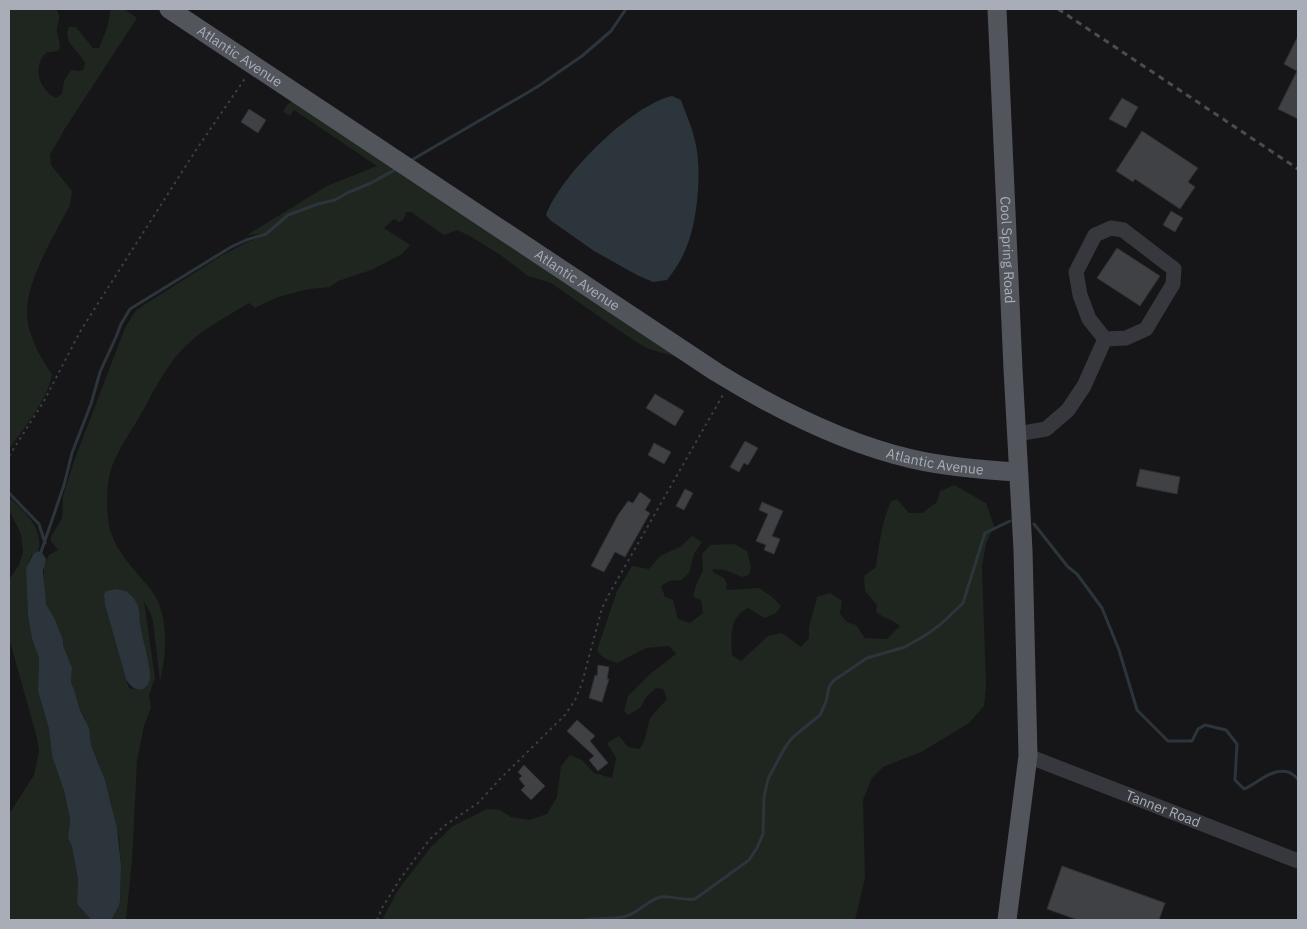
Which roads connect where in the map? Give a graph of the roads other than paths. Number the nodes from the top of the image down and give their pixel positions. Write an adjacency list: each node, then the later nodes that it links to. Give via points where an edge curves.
1 (169, 9): 5 (main road, Atlantic Avenue, via 731,381 790,413 879,450 944,465)
2 (997, 9): 4 (main road, Cool Spring Road)
3 (1105, 339): 3 (street, via 1126,338 1146,329 1173,284 1174,269 1123,230 1111,228 1095,235 1076,272 1080,295 1090,319); 4 (street, via 1084,386 1068,410 1046,429)
4 (1016, 434): 5 (main road, Cool Spring Road)
5 (1018, 472): 6 (main road, Cool Spring Road, via 1024,550)
6 (1028, 756): 7 (street, Tanner Road); 8 (main road, Cool Spring Road)
7 (1298, 861)
8 (1007, 920)

